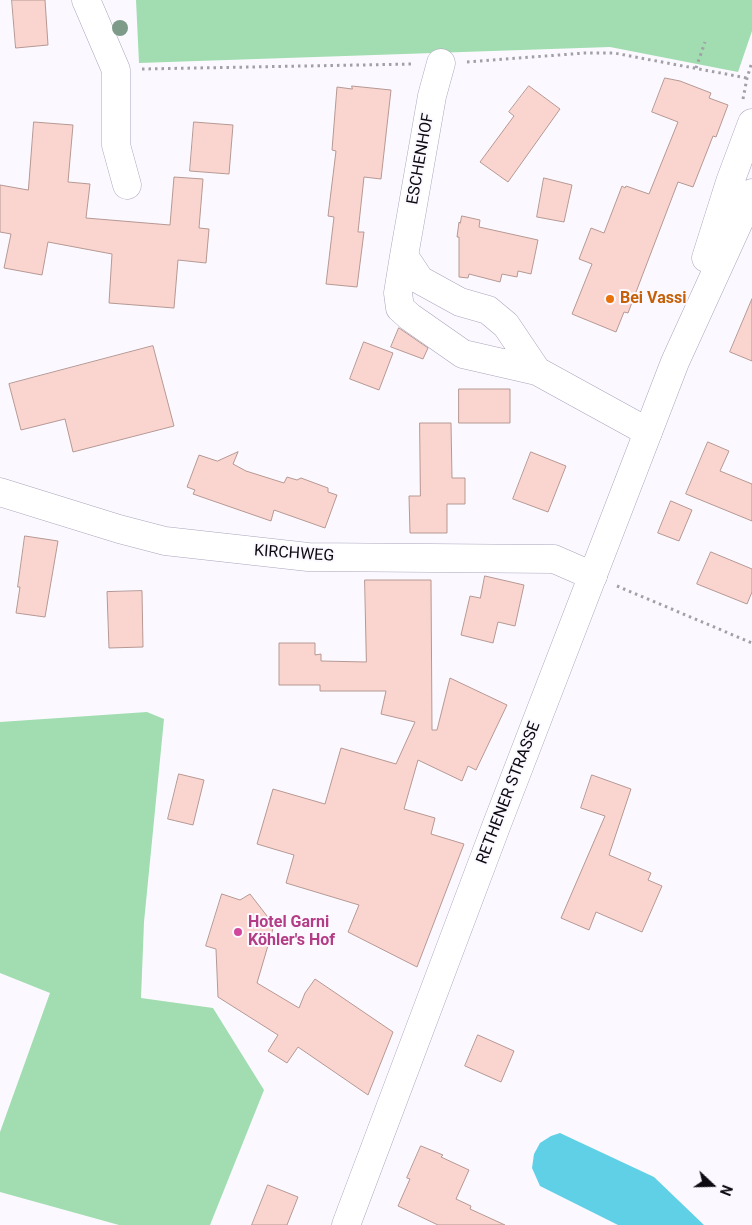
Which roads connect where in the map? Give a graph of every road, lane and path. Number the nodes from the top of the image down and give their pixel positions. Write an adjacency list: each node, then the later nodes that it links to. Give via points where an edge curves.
1 (86, 0): 8 (street, via 116,70 116,145)
2 (704, 42): 5 (path)
3 (752, 62): 6 (path)
4 (441, 63): 10 (street, ESCHENHOF, via 432,96)
5 (696, 68)
6 (747, 78)
7 (752, 122): 11 (street, RETHENER STRASSE)
8 (127, 185)
9 (752, 193): 11 (street, RETHENER STRASSE)
10 (404, 256): 12 (street, ESCHENHOF, via 420,280 460,302 488,310 506,325); 12 (street, ESCHENHOF, via 398,293 400,308 410,318 463,354)
11 (674, 362): 13 (street, RETHENER STRASSE)
12 (537, 371): 13 (street, ESCHENHOF)
13 (648, 432): 15 (street, RETHENER STRASSE)
14 (0, 492): 15 (street, KIRCHWEG, via 166,541 308,557 554,559)
15 (593, 576): 16 (path); 17 (street, RETHENER STRASSE)
16 (752, 643)
17 (346, 1225)

